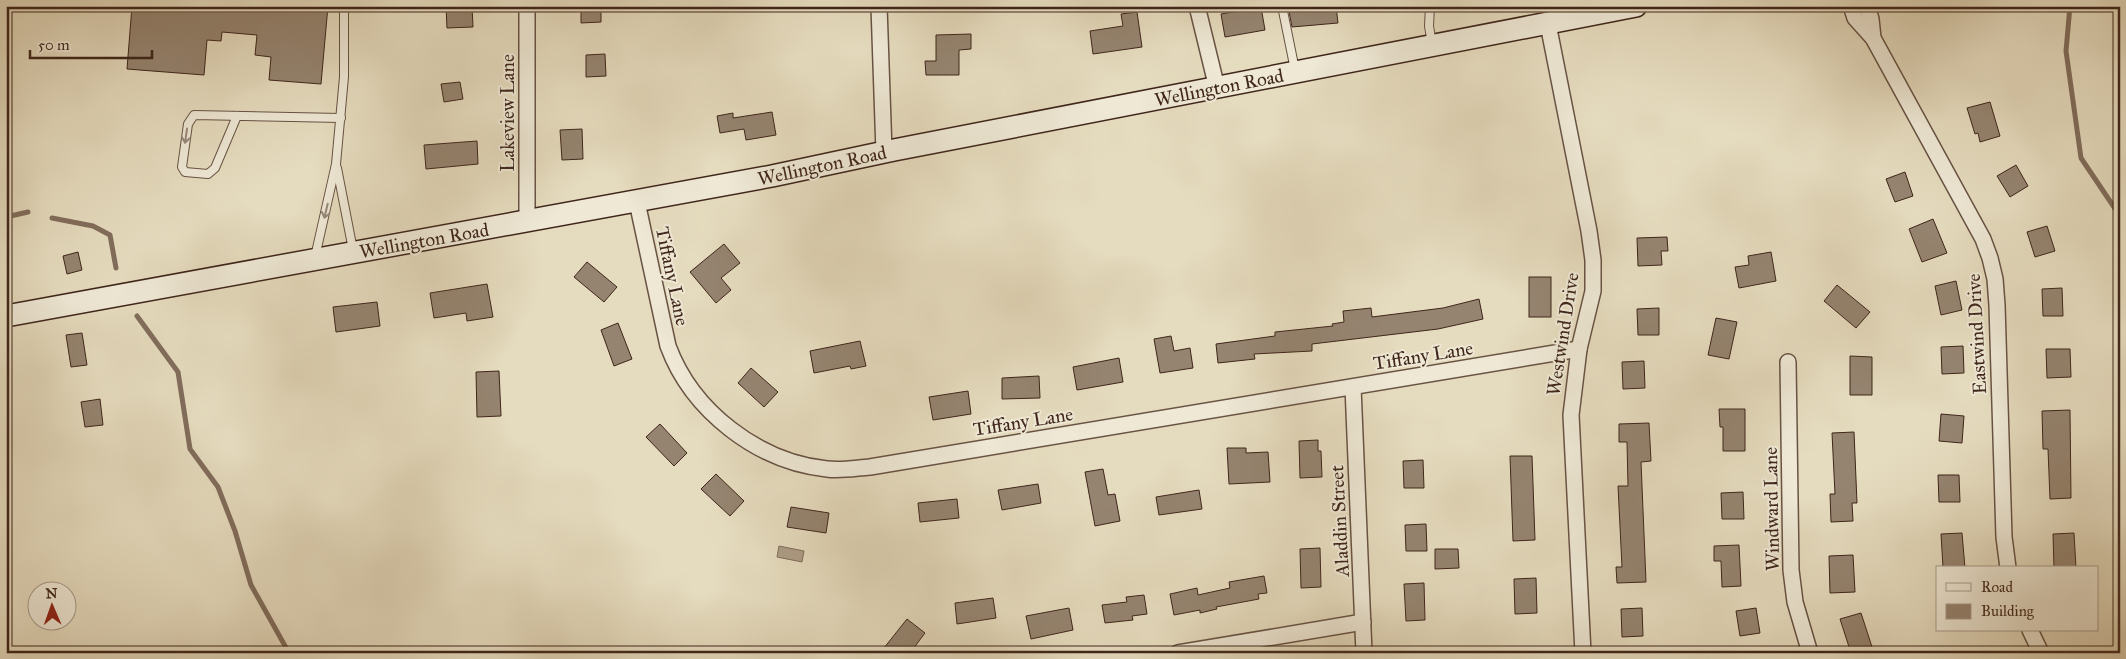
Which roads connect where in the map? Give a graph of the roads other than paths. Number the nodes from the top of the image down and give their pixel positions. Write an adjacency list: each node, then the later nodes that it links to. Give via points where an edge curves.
1 (344, 6): 16 (lane)
2 (527, 6): 20 (street, Lakeview Lane)
3 (879, 6): 17 (street)
4 (1197, 6): 14 (street)
5 (1282, 6): 13 (lane)
6 (1430, 6): 12 (lane)
7 (1636, 6): 10 (main road, Wellington Road)
8 (1851, 6): 11 (street, Eastwind Drive, via 1855,18)
9 (1867, 6): 11 (street, Eastwind Drive, via 1872,19)
10 (1548, 24): 12 (main road, Wellington Road); 24 (street, Westwind Drive, via 1593,260 1593,291)
11 (1873, 38): 27 (street, Eastwind Drive, via 1975,222 1990,258 1997,305 2004,537)
12 (1432, 46): 13 (main road, Wellington Road)
13 (1295, 72): 14 (main road, Wellington Road)
14 (1217, 88): 17 (main road, Wellington Road)
15 (237, 116): 15 (lane, one-way to 15, via 194,115 188,124 182,167 185,172 208,174 215,168); 16 (lane)
16 (341, 118): 18 (lane)
17 (884, 152): 19 (main road, Wellington Road)
18 (336, 164): 21 (lane); 22 (lane, one-way to 22)
19 (637, 202): 20 (main road, Wellington Road); 26 (street, Tiffany Lane, via 662,323 674,364 696,397 724,424 756,446 790,462 828,469 870,467)
20 (527, 221): 21 (main road, Wellington Road)
21 (353, 252): 22 (main road, Wellington Road)
22 (315, 259): 23 (main road, Wellington Road)
23 (6, 316)
24 (1579, 349): 26 (street, Tiffany Lane); 32 (street, Westwind Drive, via 1571,415)
25 (1788, 362): 33 (street, Windward Lane, via 1791,570)
26 (1353, 387): 28 (street, Aladdin Street)
27 (2008, 566)
28 (1363, 622): 30 (street); 31 (street, Aladdin Street)
29 (2031, 632): 34 (street)
30 (1178, 653)
31 (1364, 653)
32 (1583, 653)
33 (1810, 653)
34 (2041, 653)

